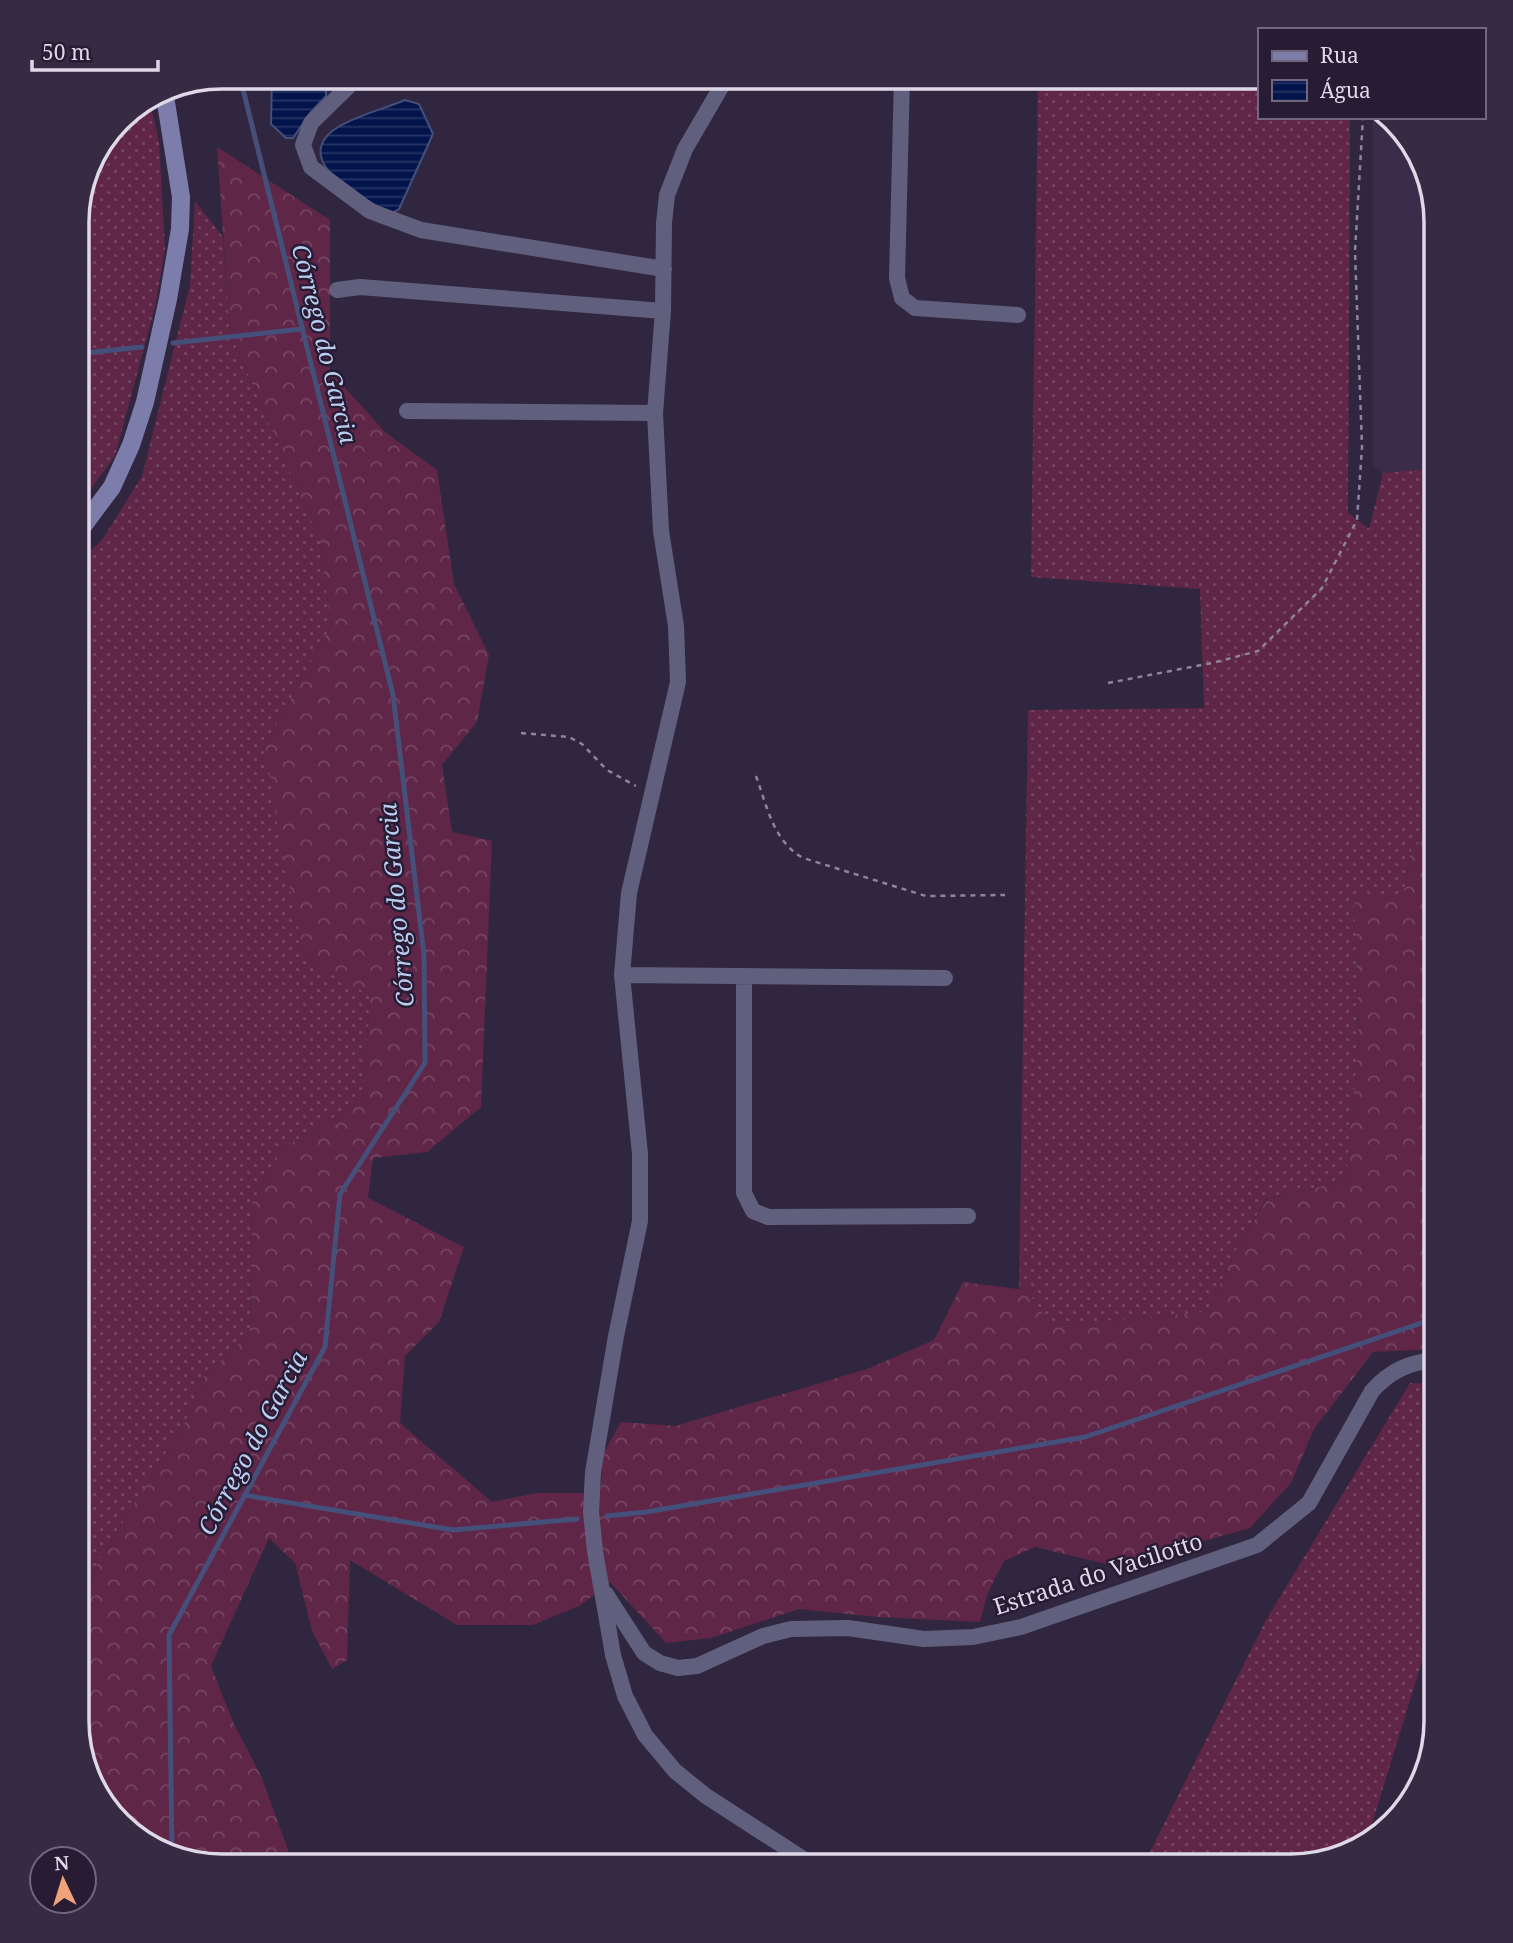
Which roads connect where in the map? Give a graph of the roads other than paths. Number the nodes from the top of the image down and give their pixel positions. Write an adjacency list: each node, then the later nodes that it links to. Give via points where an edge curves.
1 (345, 90): 5 (street, via 311,123 304,150 311,167 370,211 421,230)
2 (719, 90): 5 (street, via 685,149 667,195)
3 (902, 90): 8 (street, via 900,293 915,308)
4 (166, 102): 11 (street, via 181,197 168,299 131,444 112,488)
5 (664, 269): 7 (street)
6 (337, 290): 7 (street, via 360,287)
7 (663, 311): 10 (street)
8 (1018, 315)
9 (407, 411): 10 (street)
10 (655, 414): 12 (street, via 664,561 678,661 673,714 629,894)
11 (90, 517)
12 (622, 975): 13 (street); 17 (street, via 640,1154 640,1221 593,1472 593,1538)
13 (744, 976): 14 (street); 15 (street, via 744,1193 752,1211 768,1217)
14 (945, 978)
15 (968, 1216)
16 (1424, 1362): 17 (street, Estrada do Vacilotto, via 1412,1363 1380,1382 1309,1503 1257,1545 1021,1627 973,1637 924,1639 848,1628 790,1629 697,1666 678,1668 644,1653)
17 (603, 1589): 18 (street, via 613,1655 625,1696 645,1735 659,1754 706,1796)
18 (795, 1854)

